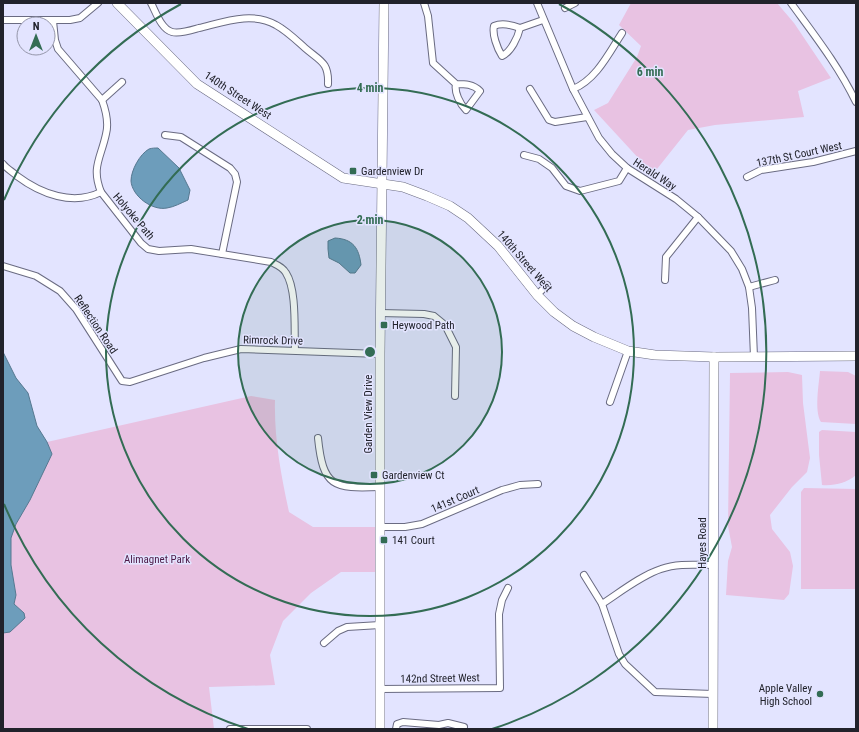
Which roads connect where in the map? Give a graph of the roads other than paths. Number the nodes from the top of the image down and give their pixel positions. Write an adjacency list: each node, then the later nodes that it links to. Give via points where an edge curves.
1 (87, 3): 11 (street)
2 (98, 3): 11 (street)
3 (117, 3): 33 (street, 140th Street West, via 197,84 343,178)
4 (151, 3): 20 (street, via 159,20 173,32 253,17 275,24 324,64 327,68)
5 (384, 3): 33 (street, Garden View Drive)
6 (424, 3): 21 (street, via 428,16 433,63)
7 (536, 3): 14 (street, Herald Way)
8 (575, 3): 10 (street)
9 (791, 3): 25 (street, via 834,62)
10 (565, 8)
11 (92, 9): 15 (street, via 80,18)
12 (3, 20): 13 (street)
13 (16, 20)
14 (543, 20): 16 (street); 23 (street, Herald Way)
15 (56, 21)
16 (520, 28): 16 (street, via 498,24 494,26 492,31 502,56 506,54)
17 (622, 33): 23 (street, via 590,79)
18 (56, 43): 24 (street, Holyoke Path, via 58,49)
19 (122, 82): 24 (street)
20 (328, 84)
21 (456, 84): 21 (street, via 466,84 480,91 466,110 461,105)
22 (530, 89): 26 (street, via 549,120 555,122)
23 (572, 89): 26 (street, Herald Way)
24 (102, 100): 34 (street, Holyoke Path, via 107,133 96,170)
25 (856, 102)
26 (586, 117): 31 (street, Herald Way, via 599,138)
27 (165, 135): 36 (street, via 181,137 236,174 237,182)
28 (856, 151): 32 (street, 137th St Court West, via 813,162 761,170)
29 (524, 155): 31 (street, via 539,159 552,168 566,186 580,190 619,181)
30 (3, 164): 34 (street, via 31,187 52,195 81,199)
31 (627, 168): 35 (street, Herald Way, via 676,199)
32 (747, 177)
33 (382, 185): 42 (street, 140th Street West, via 403,188 427,196 450,206 468,218 498,246); 43 (street, Garden View Drive)
34 (101, 192): 36 (street, Holyoke Path, via 148,249 191,249)
35 (698, 217): 38 (street, via 666,257); 41 (street, Herald Way, via 731,251 742,269)
36 (222, 254): 44 (street, Holyoke Path, via 271,262 286,272 292,287)
37 (3, 266): 50 (street, Reflection Road, via 36,276 60,290 76,309)
38 (665, 280)
39 (775, 280): 41 (street)
40 (547, 285): 42 (street)
41 (748, 287): 47 (street, Herald Way, via 752,308)
42 (537, 295): 45 (street, 140th Street West, via 573,326)
43 (380, 314): 46 (street, Garden View Drive); 51 (street, via 424,314 434,316 445,325 456,347)
44 (295, 350): 46 (street, Rimrock Drive); 50 (street, Rimrock Drive, via 241,349 130,382)
45 (628, 351): 49 (street, 140th Street West, via 655,355); 52 (street)
46 (380, 354): 55 (street, Garden View Drive)
47 (754, 356): 48 (street, 140th Street West); 49 (street, 140th Street West)
48 (856, 356)
49 (714, 357): 57 (street, Hayes Road)
50 (122, 381)
51 (455, 396)
52 (610, 402)
53 (318, 438): 55 (street, via 320,458 327,476 334,484 343,487)
54 (538, 484): 56 (street, 141st Court, via 502,490 422,524)
55 (380, 488): 56 (street, Garden View Drive)
56 (380, 527): 61 (street, Garden View Drive)
57 (714, 565): 60 (street, via 678,565 661,569); 64 (street, Hayes Road)
58 (584, 575): 60 (street)
59 (508, 588): 63 (street, 142nd Street West, via 499,614 500,688)
60 (602, 604): 64 (street, via 619,654 625,664 655,692)
61 (380, 625): 62 (street, via 347,627); 63 (street, Garden View Drive)
62 (324, 643)
63 (380, 689): 69 (street, Garden View Drive)
64 (713, 694): 71 (street, Hayes Road)
65 (439, 727): 66 (street, via 448,723); 70 (street, via 403,722 397,724)
66 (464, 728)
67 (230, 729): 68 (street)
68 (307, 729)
69 (380, 729)
70 (396, 729)
71 (713, 729)

